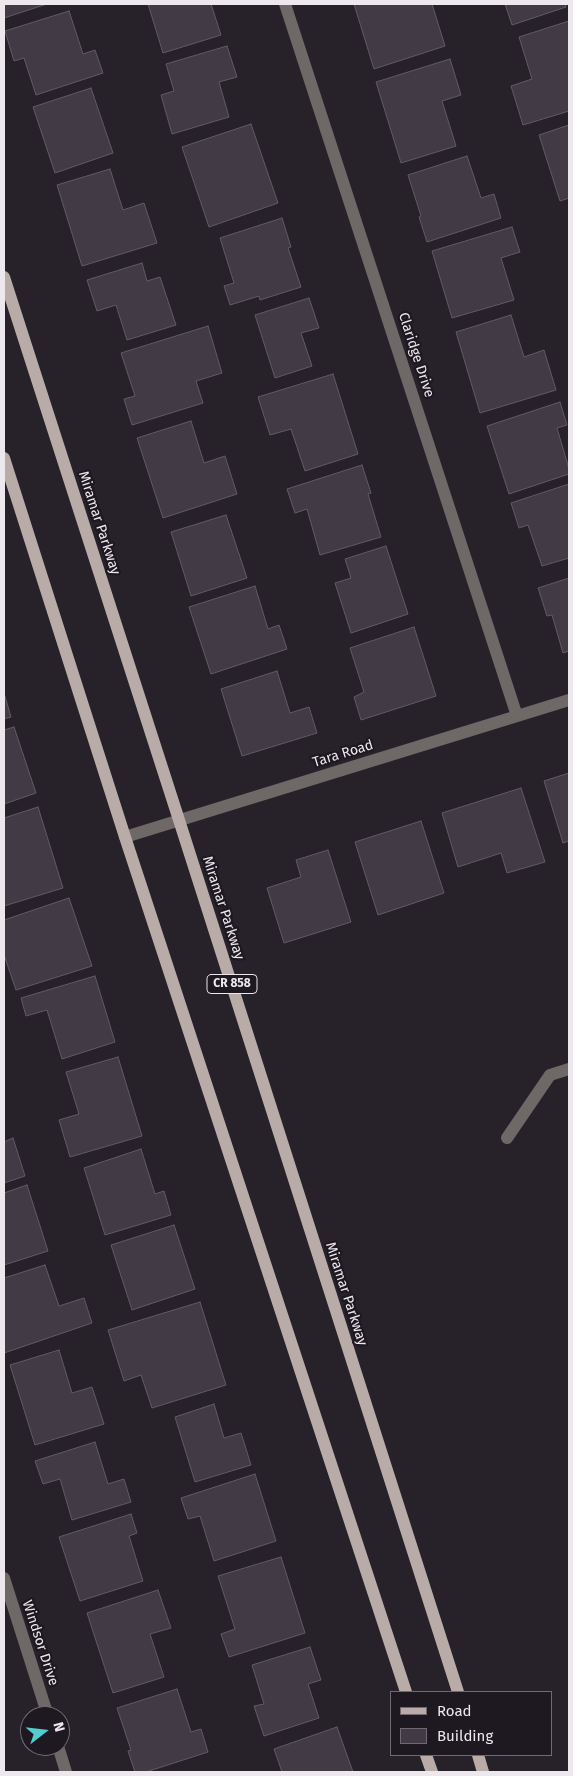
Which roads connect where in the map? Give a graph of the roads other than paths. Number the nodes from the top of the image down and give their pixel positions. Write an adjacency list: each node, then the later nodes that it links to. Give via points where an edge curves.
1 (285, 4): 5 (street, Claridge Drive)
2 (4, 277): 6 (main road, Miramar Parkway / CR 858)
3 (4, 458): 7 (main road)
4 (569, 700): 5 (street, Tara Road)
5 (518, 716): 6 (street, Tara Road)
6 (179, 820): 7 (street, Tara Road); 12 (main road, Miramar Parkway / CR 858)
7 (125, 837): 11 (main road)
8 (569, 1068): 9 (street, via 550,1075)
9 (506, 1138)
10 (4, 1578): 13 (street, Windsor Drive)
11 (406, 1691)
12 (458, 1691)
13 (45, 1706)
14 (61, 1756): 17 (street)
15 (426, 1756): 18 (main road)
16 (478, 1756): 19 (main road)
17 (66, 1772)
18 (432, 1772)
19 (483, 1772)

